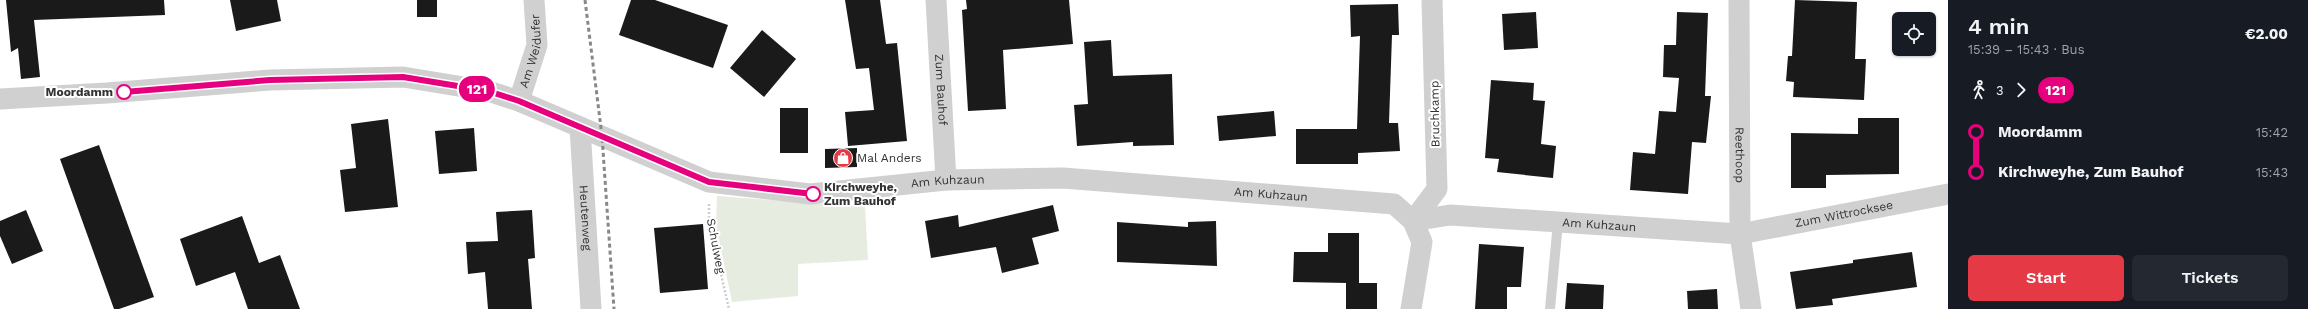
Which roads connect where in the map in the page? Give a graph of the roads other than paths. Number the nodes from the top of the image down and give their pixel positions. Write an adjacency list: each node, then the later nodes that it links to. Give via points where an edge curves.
1 (534, 0): 6 (street, Am Weidufer, via 537,44)
2 (936, 0): 8 (street, Zum Bauhof)
3 (1432, 0): 10 (street, Bruchkamp, via 1437,189)
4 (1739, 0): 12 (street, Reethoop)
5 (0, 99): 6 (street, Am Kuhzaun, via 270,80 403,77 488,91)
6 (519, 101): 7 (street, Am Kuhzaun)
7 (580, 127): 8 (street, Am Kuhzaun, via 709,182 810,194); 13 (street, Heutenweg)
8 (946, 180): 10 (street, Am Kuhzaun, via 1064,178 1394,204)
9 (1948, 194): 12 (street, Zum Wittrocksee)
10 (1413, 221): 11 (street, Am Kuhzaun, via 1450,215); 14 (street, via 1422,242)
11 (1558, 222): 12 (street, Am Kuhzaun); 15 (lane)
12 (1740, 234): 16 (street, Reethoop)
13 (591, 309)
14 (1411, 309)
15 (1550, 309)
16 (1751, 309)

